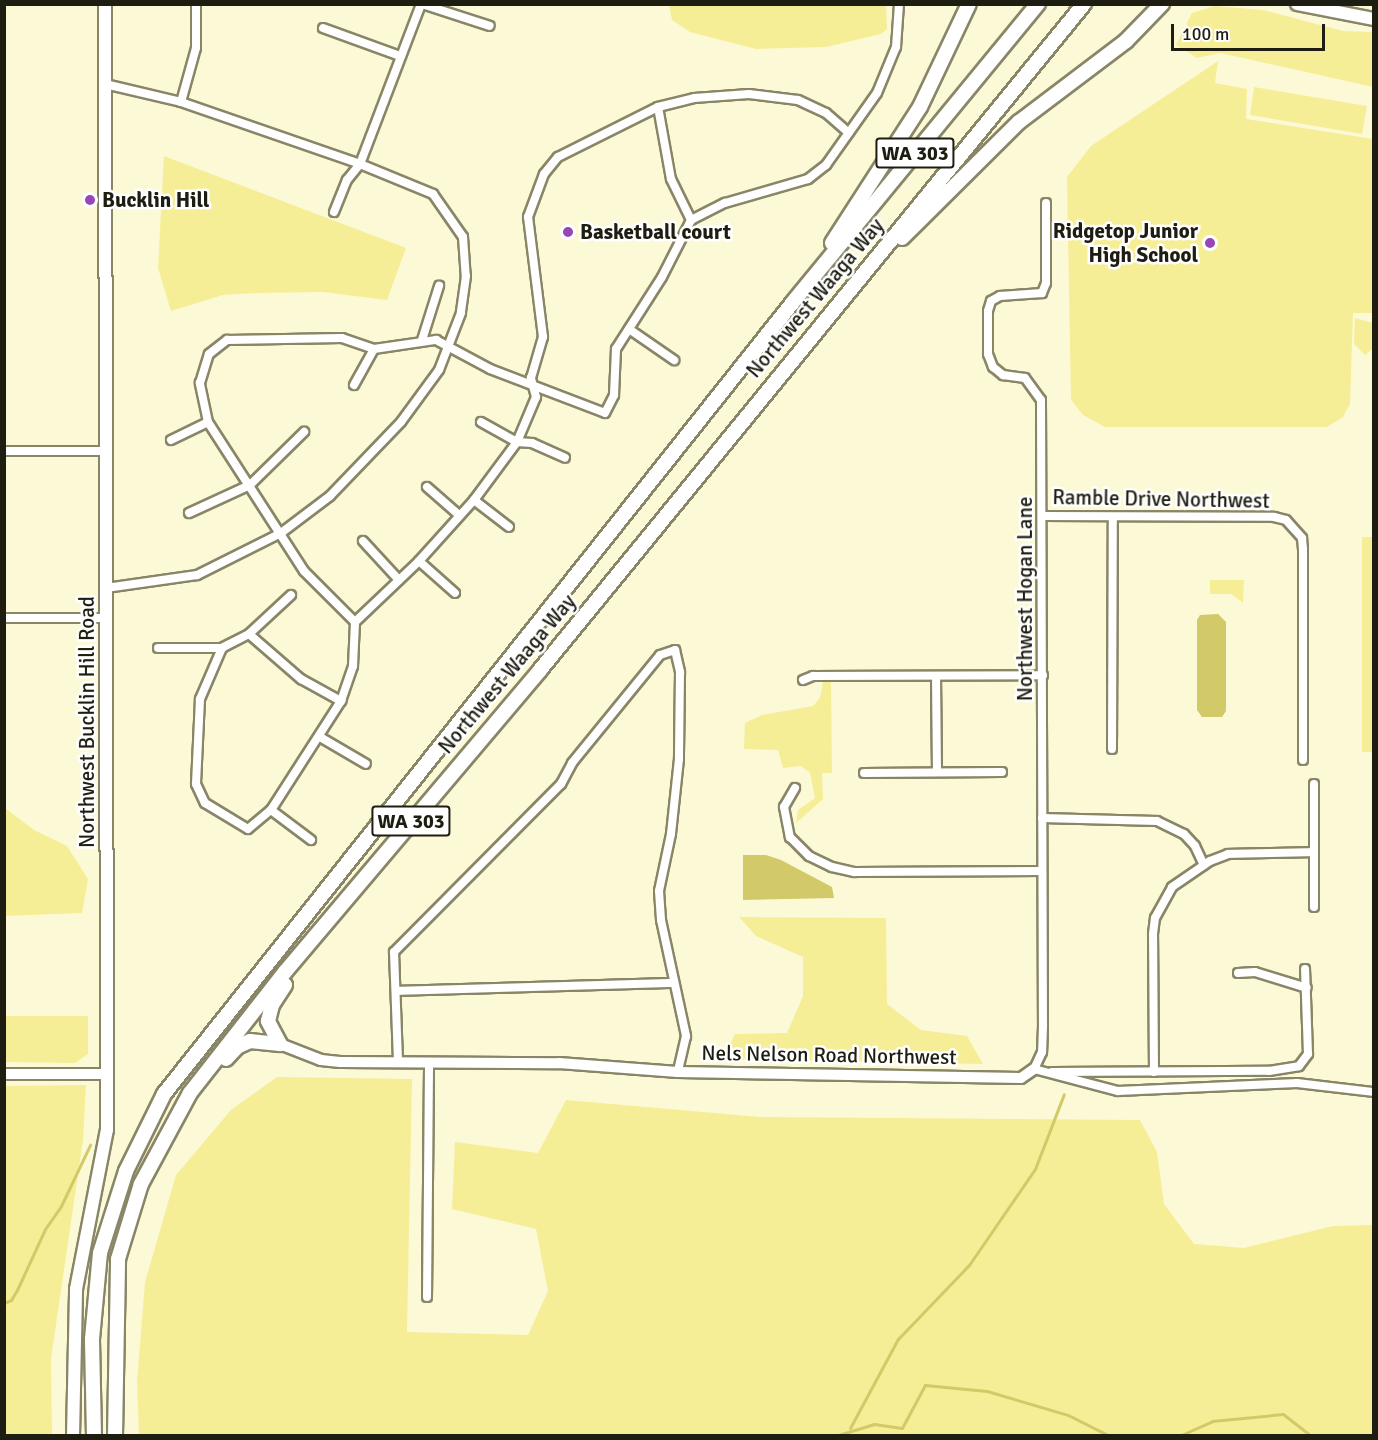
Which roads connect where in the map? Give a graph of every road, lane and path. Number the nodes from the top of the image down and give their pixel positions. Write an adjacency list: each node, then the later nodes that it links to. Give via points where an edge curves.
1 (105, 4): 14 (main road, Northwest Bucklin Hill Road)
2 (196, 4): 15 (street, via 196,48)
3 (422, 4): 11 (street); 13 (street)
4 (899, 4): 17 (street, via 896,47 877,93)
5 (969, 4): 24 (highway, via 906,130)
6 (1038, 4): 24 (highway, Northwest Waaga Way / WA 303)
7 (1084, 4): 22 (highway, Northwest Waaga Way / WA 303)
8 (1162, 4): 22 (highway, via 1126,42 1019,122)
9 (1297, 4): 10 (main road)
10 (1374, 19)
11 (490, 26)
12 (323, 28): 13 (street)
13 (400, 56): 18 (street)
14 (105, 84): 15 (street); 37 (main road, Northwest Bucklin Hill Road)
15 (180, 102): 18 (street)
16 (658, 108): 17 (street, via 694,98 768,96 798,100 826,113); 21 (street, via 671,179); 31 (street, via 558,157 537,190 528,217 543,337 531,378)
17 (849, 133): 21 (street, via 826,165 807,179 725,203)
18 (360, 164): 20 (street, via 347,180); 27 (street, via 433,194 463,237 466,276 461,313)
19 (1046, 203): 45 (street, Northwest Hogan Lane, via 1046,283 1042,293 1000,296 991,301 988,322 988,354 993,367 1003,375 1025,378 1041,400)
20 (334, 212)
21 (691, 220): 25 (street)
22 (863, 274): 81 (highway, Northwest Waaga Way / WA 303)
23 (439, 286): 26 (street)
24 (793, 302): 99 (highway, Northwest Waaga Way / WA 303, via 164,1094 126,1171 100,1253 92,1339)
25 (629, 329): 29 (street); 31 (street, via 616,349 614,395 605,413)
26 (422, 340): 27 (street, via 436,340); 28 (street)
27 (449, 346): 31 (street, via 463,357); 48 (street, via 433,379 362,466)
28 (374, 349): 30 (street); 32 (street, via 342,338 227,340 209,354 202,368 200,383)
29 (674, 360)
30 (354, 385)
31 (534, 387): 36 (street, via 536,397)
32 (208, 422): 35 (street); 40 (street)
33 (481, 422): 36 (street)
34 (304, 432): 40 (street)
35 (171, 440)
36 (517, 442): 39 (street, via 532,443); 42 (street)
37 (105, 451): 38 (street); 52 (main road, Northwest Bucklin Hill Road)
38 (4, 452)
39 (565, 458)
40 (250, 485): 43 (street); 48 (street)
41 (427, 487): 44 (street)
42 (474, 500): 44 (street); 47 (street)
43 (189, 513)
44 (458, 514): 50 (street)
45 (1042, 516): 46 (street, Ramble Drive Northwest); 61 (street, Northwest Hogan Lane)
46 (1113, 517): 66 (street); 67 (street, Ramble Drive Northwest, via 1274,517 1286,520 1295,529 1303,549)
47 (509, 527)
48 (281, 533): 52 (street, via 196,575); 57 (street, via 304,571)
49 (363, 541): 51 (street)
50 (419, 561): 51 (street); 53 (street)
51 (399, 580): 57 (street)
52 (106, 588): 56 (main road, Northwest Bucklin Hill Road)
53 (455, 593)
54 (291, 595): 58 (street)
55 (4, 618): 56 (street)
56 (106, 618): 94 (main road, Northwest Bucklin Hill Road)
57 (355, 622): 64 (street, via 353,666)
58 (249, 634): 60 (street); 64 (street, via 302,679)
59 (158, 648): 60 (street)
60 (222, 648): 74 (street, via 200,699 196,784 205,803 248,829)
61 (1043, 675): 62 (street); 75 (street, Northwest Hogan Lane)
62 (936, 676): 63 (street, via 813,676); 69 (street)
63 (803, 680)
64 (341, 701): 65 (street)
65 (320, 737): 68 (street); 74 (street)
66 (1112, 748)
67 (1303, 760)
68 (366, 764)
69 (937, 772): 70 (street); 71 (street)
70 (1002, 772)
71 (864, 773)
72 (1314, 784): 77 (street)
73 (795, 788): 79 (street, via 784,807 790,837 809,856 832,867 854,872)
74 (271, 810): 76 (street)
75 (1042, 818): 78 (street, via 1157,821 1184,834 1196,846); 79 (street, Northwest Hogan Lane)
76 (311, 840)
77 (1314, 852): 78 (street, via 1251,851 1219,857); 80 (street)
78 (1204, 865): 92 (street, via 1172,887 1155,918)
79 (1042, 871): 91 (street, Northwest Hogan Lane, via 1043,1035)
80 (1314, 907)
81 (314, 940): 87 (highway, via 272,1005 268,1021); 96 (highway, Northwest Waaga Way / WA 303)
82 (1305, 969): 85 (street)
83 (1238, 974): 85 (street, via 1254,972)
84 (674, 983): 86 (street); 86 (street, via 659,891 671,834 679,759 680,672 675,650 660,656 572,763 561,784 394,952); 90 (street, via 686,1036)
85 (1307, 988): 92 (street, via 1308,1054 1299,1066 1269,1071)
86 (397, 991): 88 (street)
87 (280, 1044): 88 (street, Nels Nelson Road Northwest, via 321,1060); 96 (highway, via 262,1040 237,1047)
88 (398, 1061): 89 (street, Nels Nelson Road Northwest)
89 (429, 1063): 90 (street, Nels Nelson Road Northwest, via 559,1063); 97 (street)
90 (678, 1071): 91 (street, Nels Nelson Road Northwest, via 1021,1078)
91 (1038, 1071): 92 (street); 95 (street, via 1118,1091 1297,1083)
92 (1154, 1072)
93 (4, 1074): 94 (street)
94 (107, 1074): 98 (main road, Northwest Bucklin Hill Road, via 105,1151 76,1289)
95 (1374, 1092)
96 (190, 1093): 100 (highway, Northwest Waaga Way / WA 303, via 141,1184 117,1259)
97 (427, 1297)
98 (73, 1436)
99 (94, 1436)
100 (115, 1436)

